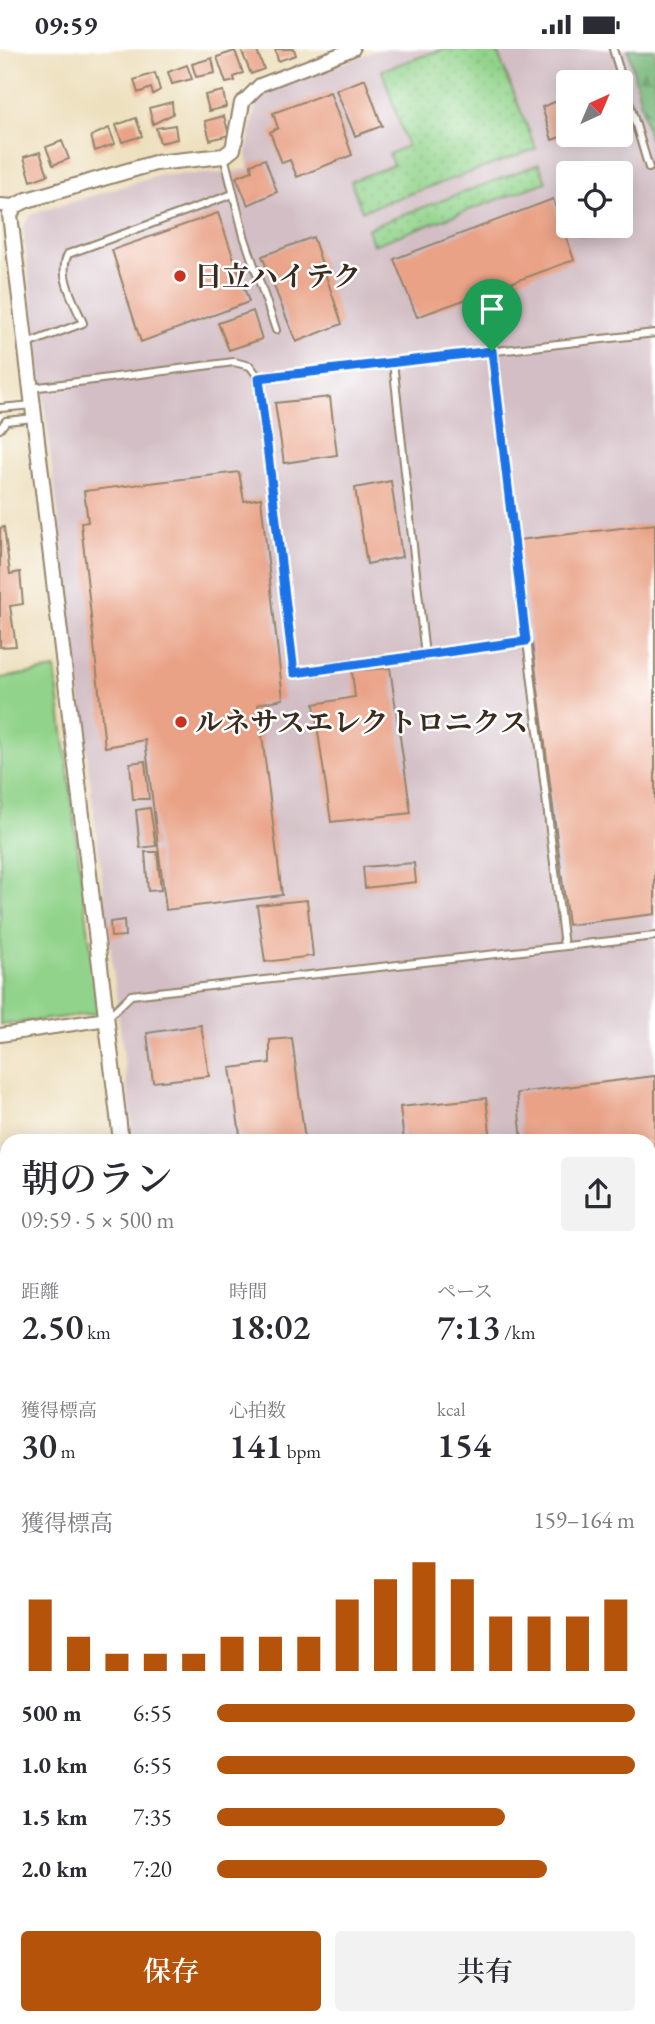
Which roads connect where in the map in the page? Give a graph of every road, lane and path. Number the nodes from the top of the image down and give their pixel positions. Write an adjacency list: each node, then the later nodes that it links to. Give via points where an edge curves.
1 (354, 49): 3 (street, via 260,85)
2 (613, 49): 5 (lane)
3 (242, 103): 4 (street, via 233,149)
4 (224, 156): 6 (lane); 8 (street, via 155,163)
5 (649, 168)
6 (233, 194): 9 (lane); 11 (lane, via 68,254 63,264 65,276 83,323)
7 (0, 205): 8 (street)
8 (15, 206): 11 (street, via 10,215)
9 (276, 330)
10 (655, 333): 12 (lane)
11 (25, 345): 15 (street)
12 (492, 351): 13 (lane); 19 (lane)
13 (393, 362): 14 (lane); 20 (lane)
14 (259, 378): 15 (lane, via 250,366 234,362); 20 (lane, via 294,673)
15 (31, 388): 17 (street)
16 (0, 408): 17 (lane)
17 (33, 411): 18 (lane, via 6,421); 23 (street)
18 (0, 429)
19 (526, 641): 20 (lane); 22 (lane)
20 (425, 656)
21 (655, 936): 22 (lane)
22 (564, 946): 23 (lane, via 131,995)
23 (107, 1019): 24 (street); 25 (street)
24 (0, 1035)
25 (120, 1134)

